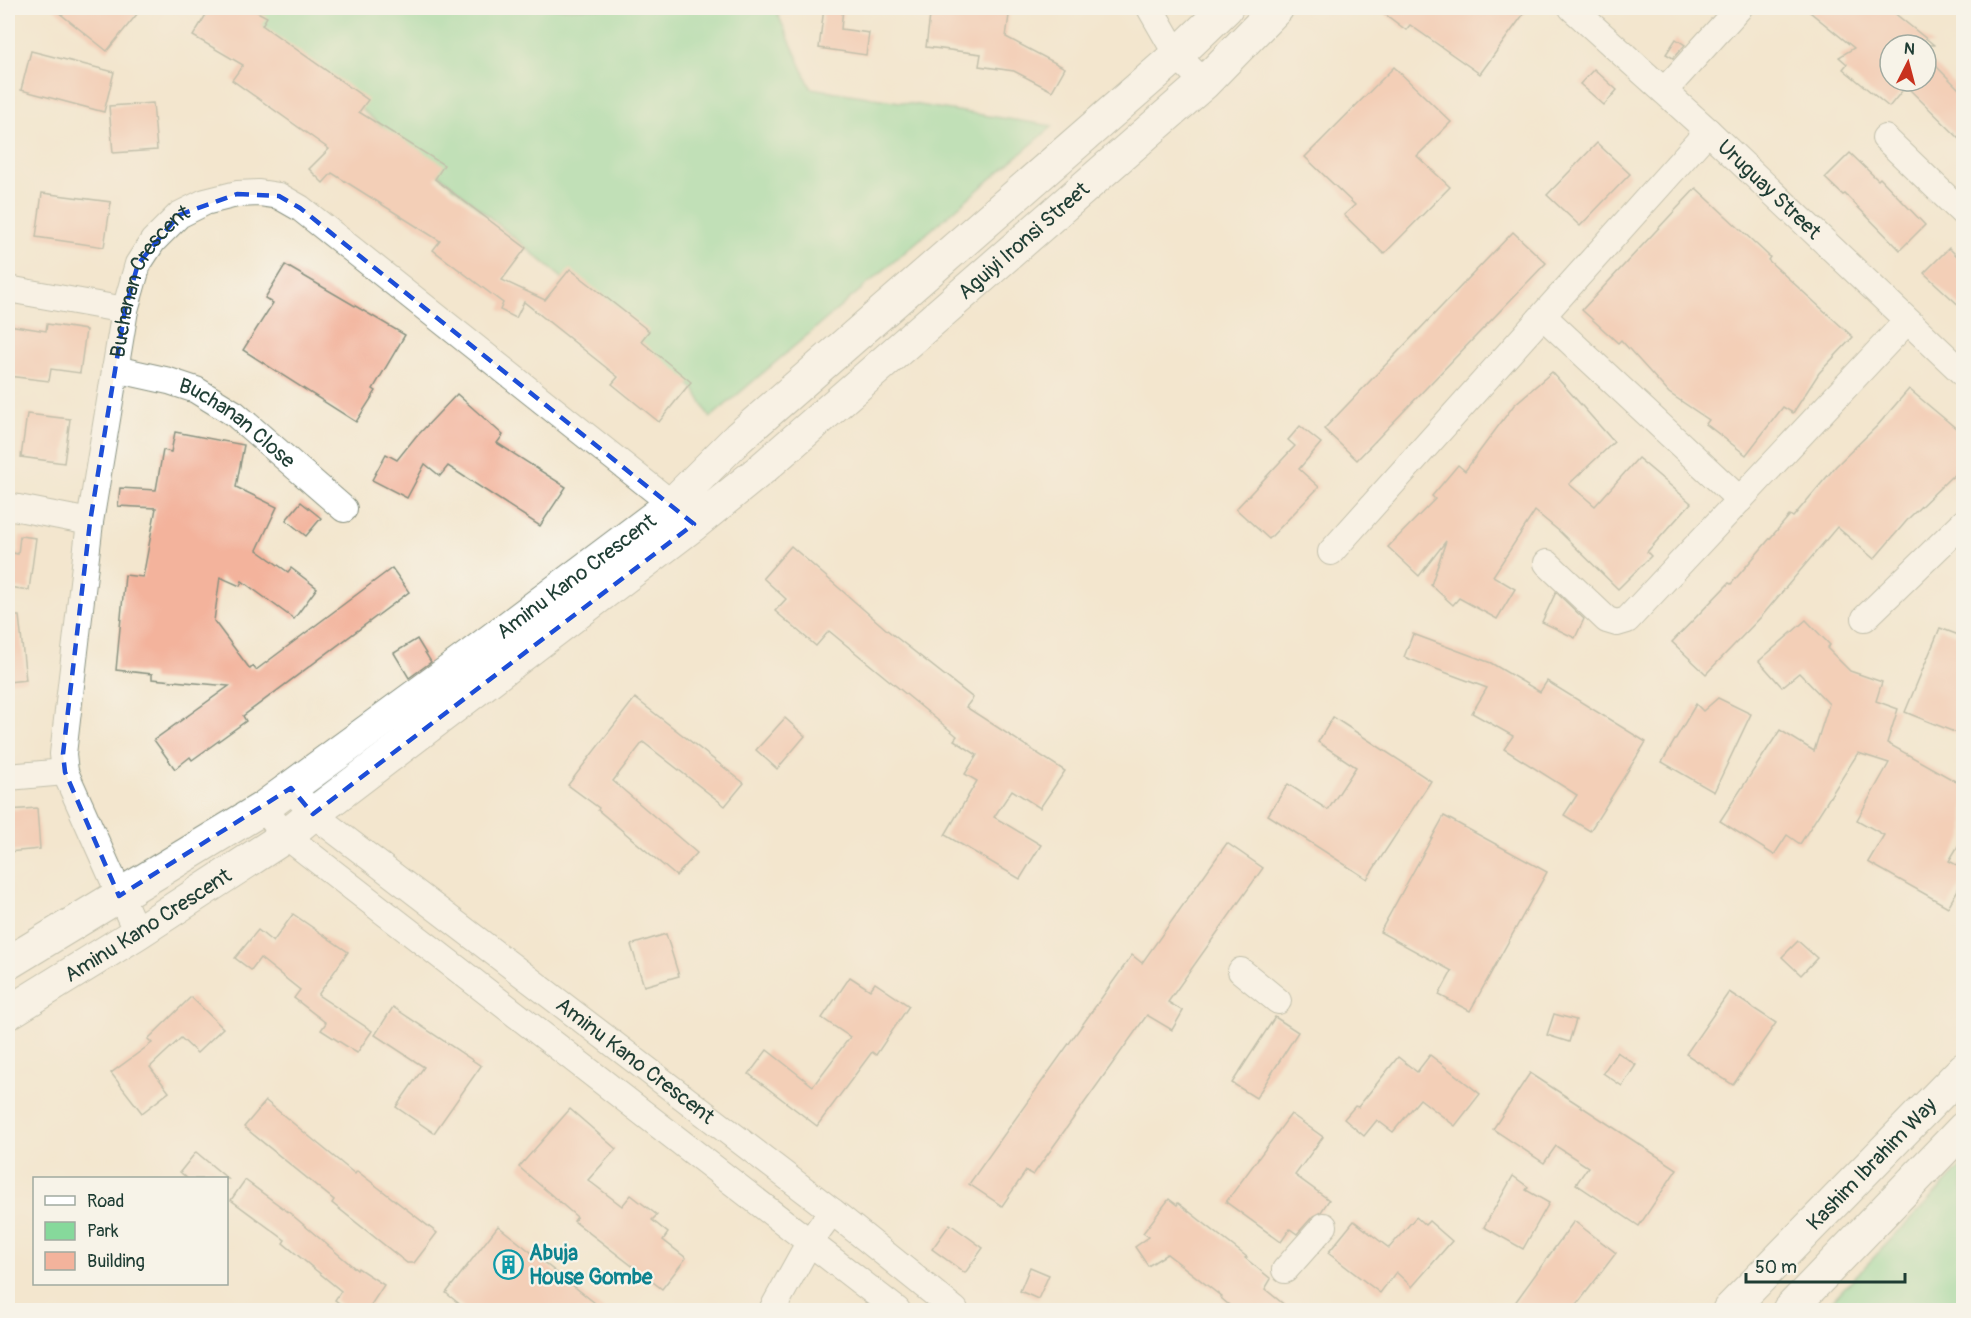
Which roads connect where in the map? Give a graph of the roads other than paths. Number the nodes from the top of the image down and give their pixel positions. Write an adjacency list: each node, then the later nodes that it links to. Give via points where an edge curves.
1 (1150, 8): 6 (street)
2 (1226, 8): 6 (main road, Aguiyi Ironsi Street)
3 (1277, 8): 7 (main road, Aguiyi Ironsi Street)
4 (1572, 8): 8 (street, Uruguay Street)
5 (1739, 8): 8 (street)
6 (1177, 55): 7 (street); 18 (main road, Aguiyi Ironsi Street)
7 (1204, 82): 19 (main road, Aguiyi Ironsi Street)
8 (1664, 91): 9 (street, Uruguay Street)
9 (1708, 131): 14 (street); 15 (street, Uruguay Street)
10 (1885, 138): 11 (street)
11 (1964, 214)
12 (8, 289): 13 (street)
13 (125, 310): 16 (street, Buchanan Crescent); 23 (street, Buchanan Crescent, via 138,264 153,241 179,215 205,202 237,194 279,196 300,208)
14 (1543, 316): 20 (street); 26 (street)
15 (1907, 321): 17 (street, Uruguay Street); 20 (street)
16 (115, 369): 22 (street, Buchanan Close, via 196,390 235,414); 24 (street, Buchanan Crescent)
17 (1964, 374)
18 (738, 438): 23 (main road, Aminu Kano Crescent)
19 (763, 468): 23 (main road, Aminu Kano Crescent)
20 (1740, 500): 27 (street, via 1628,620 1607,620)
21 (8, 506): 24 (street)
22 (344, 510)
23 (683, 514): 31 (main road, Aminu Kano Crescent, via 473,654); 33 (main road, Aminu Kano Crescent)
24 (90, 522): 29 (street, Buchanan Crescent, via 63,754)
25 (1964, 522): 28 (street)
26 (1331, 552)
27 (1547, 563)
28 (1865, 618)
29 (65, 772): 30 (street); 35 (street, Buchanan Crescent)
30 (8, 777)
31 (291, 788): 32 (main road, Aminu Kano Crescent); 33 (street, Aminu Kano Crescent)
32 (263, 808): 34 (street, Aminu Kano Crescent); 35 (main road, Aminu Kano Crescent)
33 (313, 814): 34 (main road, Aminu Kano Crescent); 43 (street, Aminu Kano Crescent)
34 (286, 836): 36 (main road, Aminu Kano Crescent); 45 (street, Aminu Kano Crescent)
35 (119, 896): 36 (street, Buchanan Crescent); 37 (main road, Aminu Kano Crescent)
36 (137, 933): 40 (main road, Aminu Kano Crescent)
37 (8, 963)
38 (1241, 971): 39 (street)
39 (1278, 1001)
40 (8, 1013)
41 (1964, 1069): 50 (main road, Kashim Ibrahim Way)
42 (1964, 1128): 51 (main road, Kashim Ibrahim Way)
43 (832, 1211): 45 (street); 49 (street, Aminu Kano Crescent)
44 (1324, 1226): 46 (street)
45 (809, 1243): 47 (street); 48 (street, Aminu Kano Crescent)
46 (1285, 1270)
47 (771, 1311)
48 (897, 1311)
49 (955, 1311)
50 (1729, 1311)
51 (1789, 1311)

